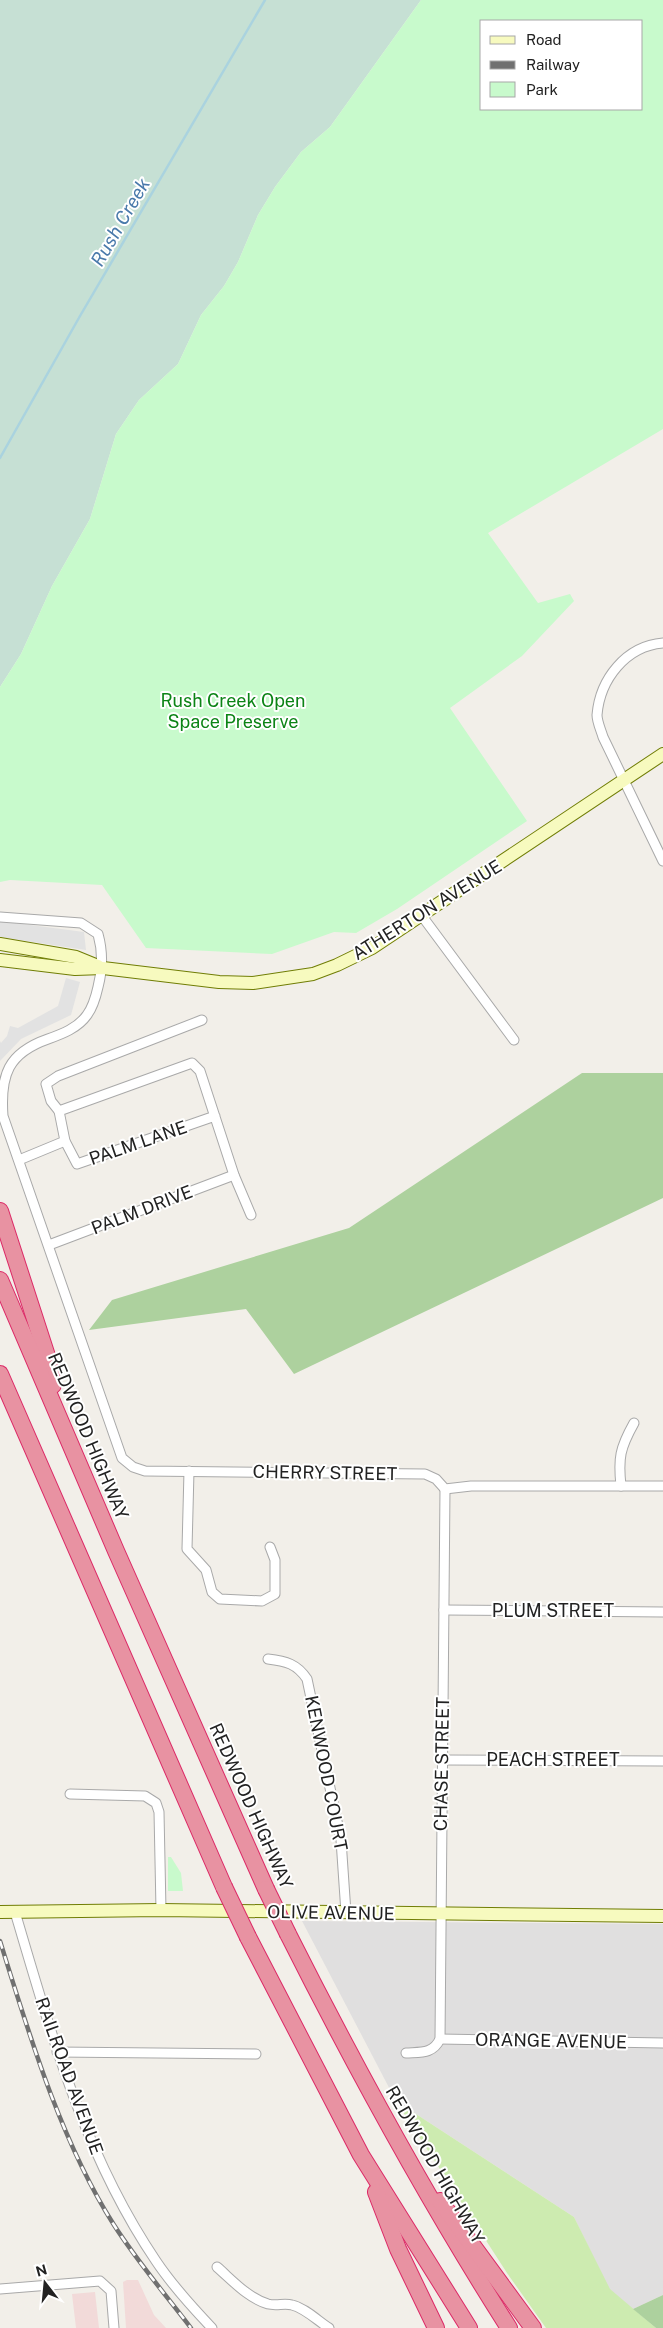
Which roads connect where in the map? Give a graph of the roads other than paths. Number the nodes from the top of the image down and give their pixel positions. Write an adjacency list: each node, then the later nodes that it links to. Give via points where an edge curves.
1 (663, 643): 3 (street, via 630,654 616,667 602,690 597,716 603,738)
2 (663, 754): 3 (main road, ATHERTON AVENUE)
3 (624, 780): 4 (street); 5 (main road, ATHERTON AVENUE)
4 (663, 861)
5 (422, 916): 9 (main road, ATHERTON AVENUE, via 337,966 283,980 219,982); 11 (street)
6 (0, 917): 9 (street, via 81,923 98,934)
7 (0, 944): 9 (main road, ATHERTON AVENUE, via 76,957)
8 (0, 960): 9 (main road, ATHERTON AVENUE, via 75,969)
9 (103, 968): 15 (street, CHERRY STREET, via 87,1015 64,1033 34,1044 17,1055 7,1068 0,1098)
10 (202, 1020): 12 (street, PALM LANE, via 58,1076 46,1084 51,1101)
11 (514, 1040)
12 (59, 1111): 13 (street, via 192,1063 200,1071); 14 (street, PALM LANE)
13 (215, 1116): 14 (street, PALM LANE, via 77,1164); 16 (street)
14 (65, 1141): 15 (street)
15 (19, 1160): 19 (street, CHERRY STREET)
16 (234, 1175): 18 (street); 19 (street, PALM DRIVE)
17 (0, 1210): 22 (highway, via 47,1356)
18 (251, 1215)
19 (49, 1245): 24 (street, CHERRY STREET, via 122,1458 144,1471)
20 (0, 1280): 22 (highway, REDWOOD HIGHWAY)
21 (0, 1374): 46 (highway, bridge, via 224,1887)
22 (60, 1419): 47 (highway, REDWOOD HIGHWAY, bridge, via 266,1889)
23 (634, 1423): 25 (street, via 622,1445 618,1461)
24 (189, 1471): 27 (street, CHERRY STREET, via 425,1474 436,1479); 28 (street, via 188,1549 206,1570 212,1592 220,1600 262,1600 276,1594 275,1560)
25 (621, 1486): 26 (street); 27 (street, via 471,1486)
26 (663, 1486)
27 (445, 1489): 29 (street, CHASE STREET)
28 (270, 1547)
29 (444, 1610): 30 (street, PLUM STREET); 32 (street, CHASE STREET)
30 (663, 1612)
31 (268, 1659): 38 (street, KENWOOD COURT, via 287,1661 301,1669 307,1679 341,1840)
32 (442, 1760): 33 (street, PEACH STREET); 39 (street, CHASE STREET)
33 (663, 1761)
34 (70, 1794): 35 (street, via 145,1796 156,1803)
35 (161, 1910): 37 (main road, OLIVE AVENUE); 38 (main road, OLIVE AVENUE)
36 (0, 1912): 37 (main road, OLIVE AVENUE)
37 (15, 1912): 43 (street, RAILROAD AVENUE)
38 (346, 1913): 39 (main road, OLIVE AVENUE)
39 (441, 1915): 40 (main road, OLIVE AVENUE); 41 (street, CHASE STREET)
40 (663, 1916)
41 (440, 2039): 42 (street, ORANGE AVENUE); 44 (street, via 429,2051)
42 (663, 2043)
43 (57, 2052): 45 (street); 51 (street, RAILROAD AVENUE, via 82,2122 132,2223 156,2262)
44 (406, 2053)
45 (256, 2054)
46 (361, 2155): 53 (highway, via 398,2249); 54 (highway)
47 (414, 2174): 55 (highway, REDWOOD HIGHWAY); 56 (highway, via 449,2210)
48 (217, 2267): 52 (street, via 256,2298 269,2304 290,2304)
49 (0, 2289): 50 (street, via 94,2280 104,2284 112,2294)
50 (114, 2328)
51 (212, 2328)
52 (329, 2328)
53 (436, 2328)
54 (469, 2328)
55 (509, 2328)
56 (533, 2328)

